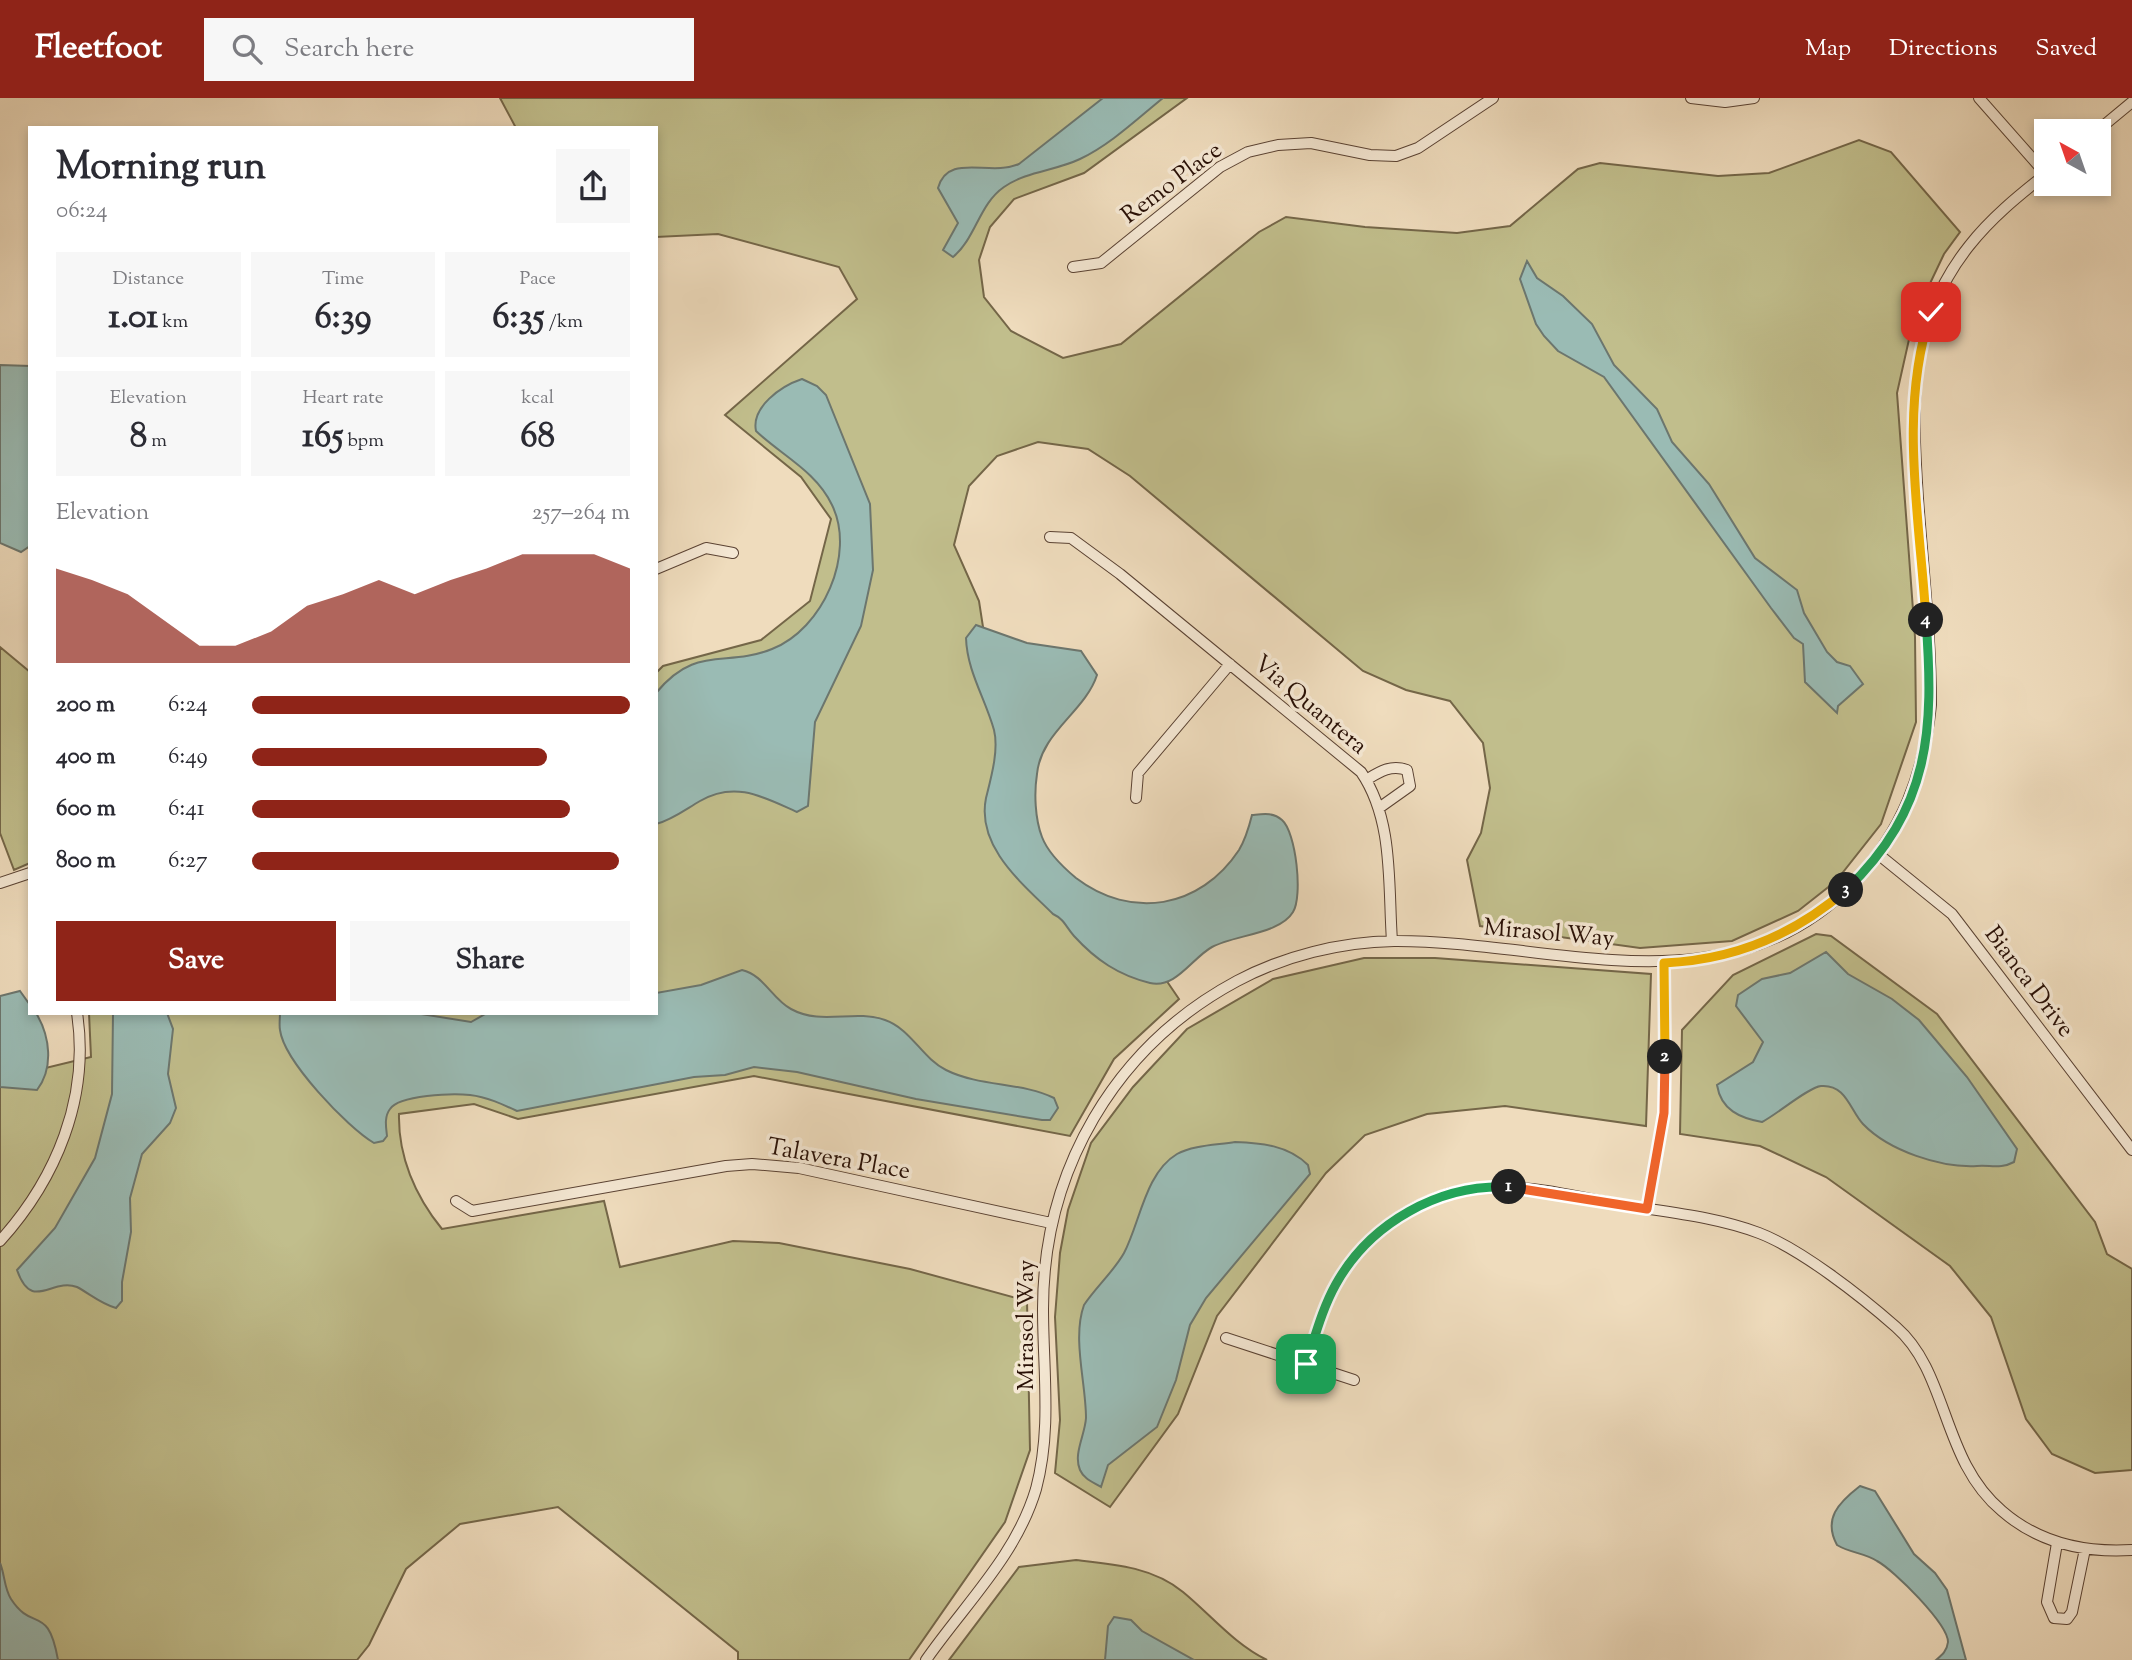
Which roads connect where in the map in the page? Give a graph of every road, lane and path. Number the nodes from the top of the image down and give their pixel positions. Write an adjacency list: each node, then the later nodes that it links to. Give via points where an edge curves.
1 (1493, 98): 9 (street, Remo Place, via 1418,148 1396,156 1311,143 1248,152 1220,167 1101,263)
2 (1691, 98): 3 (street, via 1725,102)
3 (1754, 98)
4 (1979, 98): 7 (street)
5 (2132, 102): 6 (street)
6 (2111, 119)
7 (2034, 160)
8 (2034, 184): 17 (street, Mirasol Way, via 1994,217 1968,247 1943,287 1922,339 1913,413 1931,705 1916,783)
9 (1073, 267)
10 (1050, 537): 13 (street, Via Quantera, via 1071,538)
11 (733, 553): 12 (street, via 706,548)
12 (658, 568)
13 (1230, 664): 14 (street, Via Quantera, via 1350,761); 15 (street, Via Quantera, via 1138,772)
14 (1366, 780): 16 (street, Via Quantera); 16 (street, via 1382,770 1407,770 1410,786)
15 (1136, 798)
16 (1379, 808): 20 (street, Via Quantera)
17 (1878, 854): 21 (street, Mirasol Way, via 1848,889 1791,930 1726,955); 23 (street, Bianca Drive, via 1952,914)
18 (28, 874): 19 (street)
19 (0, 883)
20 (1392, 941): 21 (street, Mirasol Way); 26 (street, Mirasol Way, via 1317,951 1264,969 1213,994 1163,1031 1124,1072 1095,1113 1070,1163)
21 (1664, 963): 25 (street, via 1665,1088)
22 (77, 1015): 27 (street, via 79,1070 61,1147 38,1193)
23 (2132, 1150)
24 (456, 1201): 26 (street, Talavera Place, via 472,1211 752,1164 799,1168)
25 (1647, 1209): 29 (street, via 1497,1186 1431,1200 1378,1232 1347,1267 1325,1308); 31 (street, via 1722,1222 1786,1245 1898,1328 1923,1361 1957,1451 1981,1492 2025,1529)
26 (1051, 1223): 34 (street, Mirasol Way, via 1043,1285 1045,1439 1035,1489 1004,1558)
27 (0, 1241)
28 (1226, 1338): 29 (street)
29 (1306, 1364): 30 (street)
30 (1354, 1380)
31 (2057, 1543): 32 (street); 32 (street, via 2047,1602 2054,1618 2061,1620 2072,1612)
32 (2085, 1549): 33 (street)
33 (2132, 1550)
34 (926, 1660)

